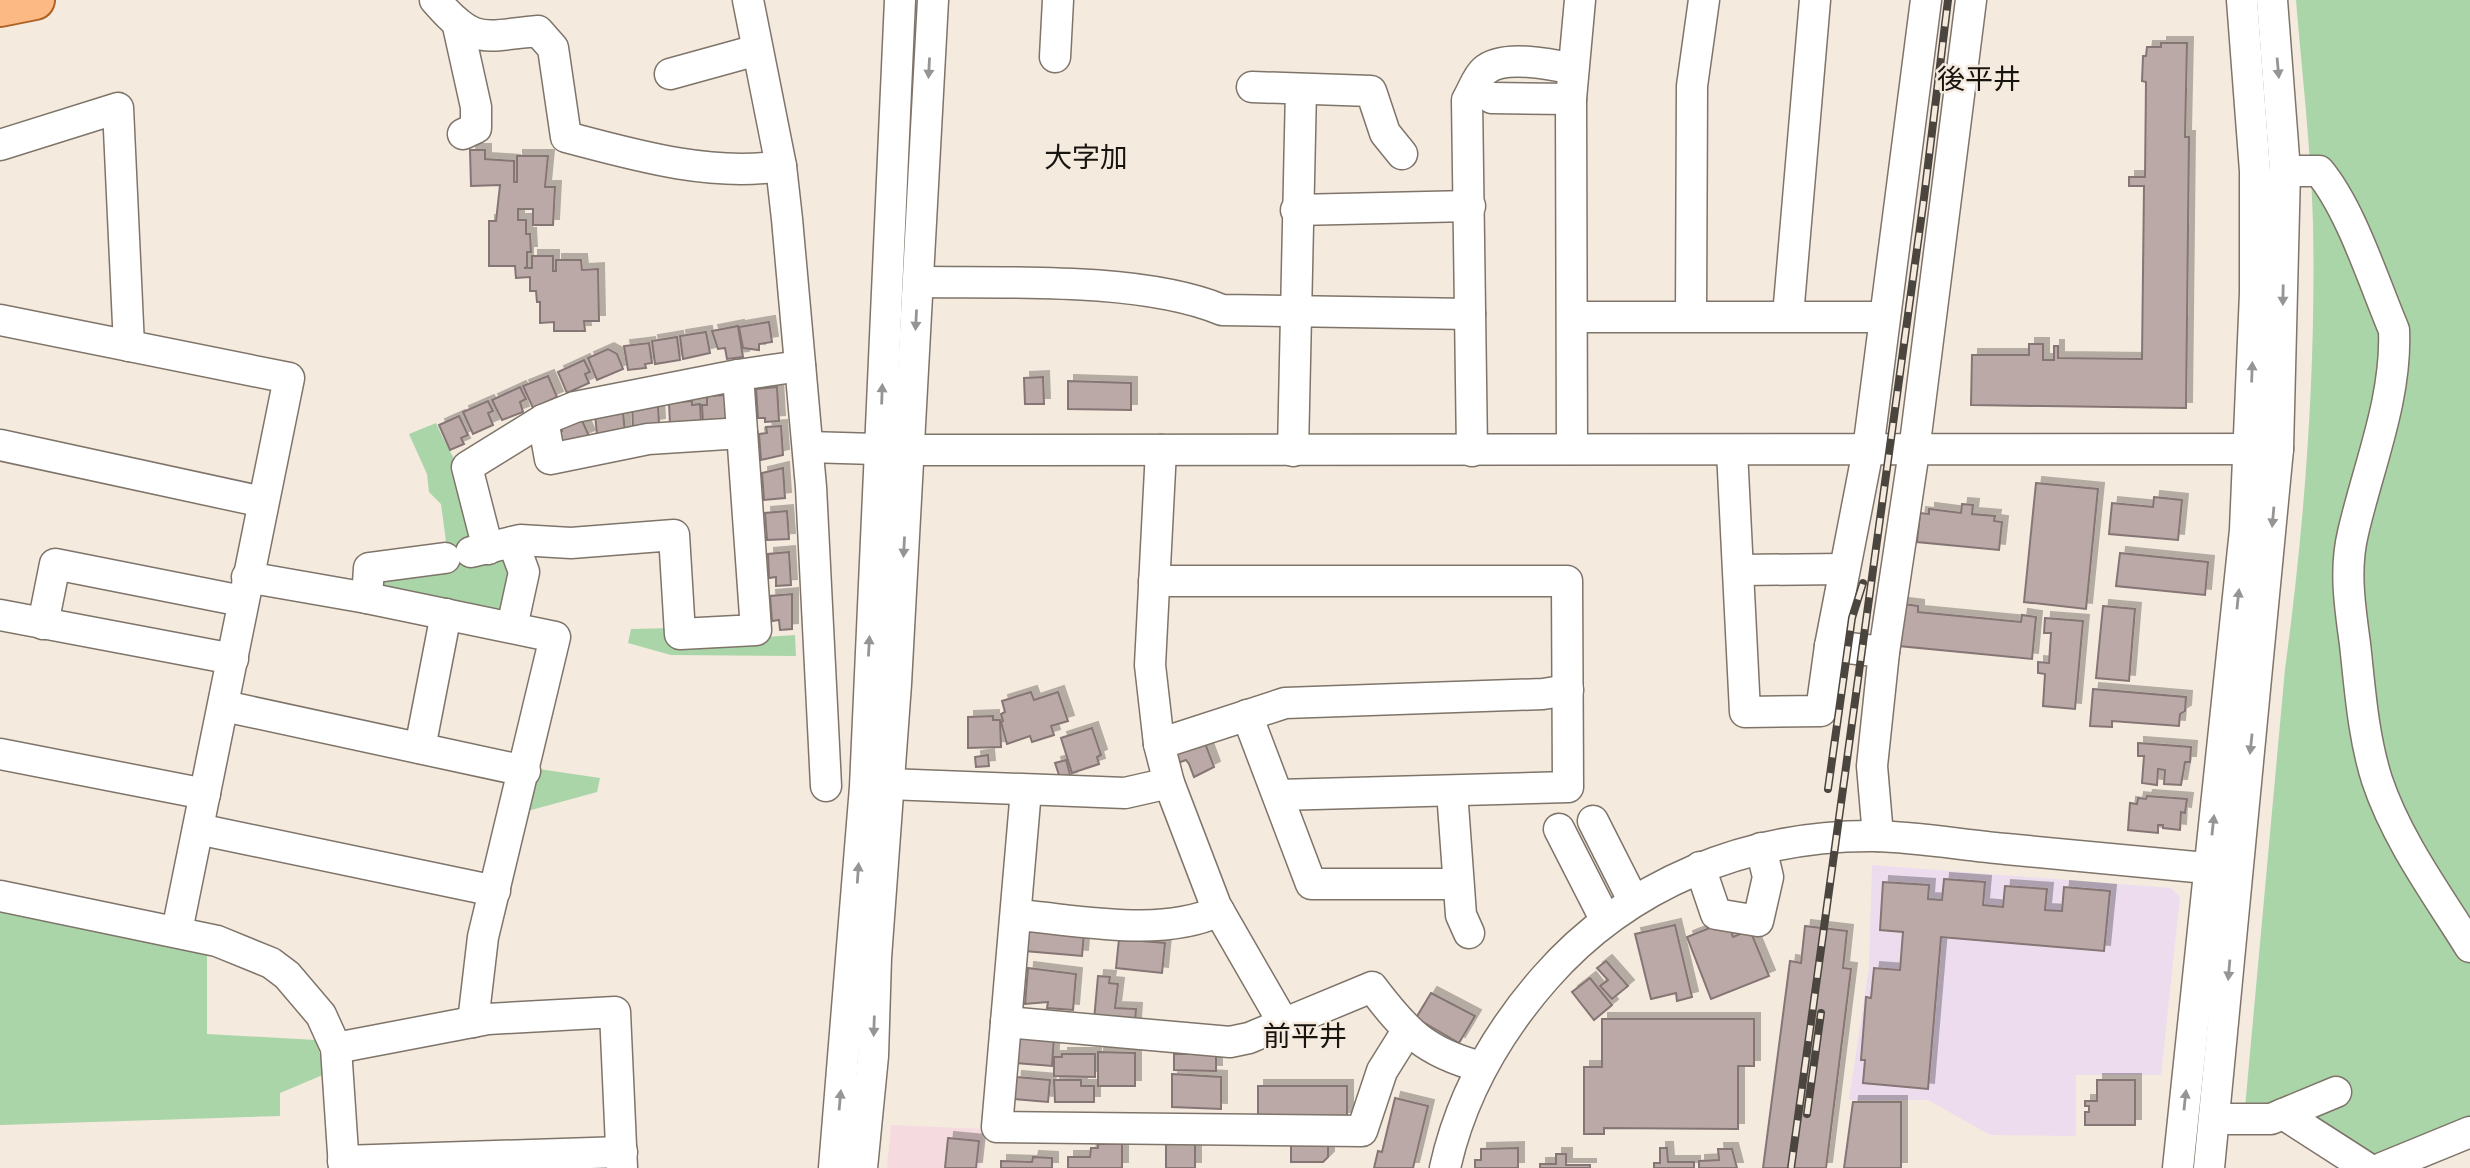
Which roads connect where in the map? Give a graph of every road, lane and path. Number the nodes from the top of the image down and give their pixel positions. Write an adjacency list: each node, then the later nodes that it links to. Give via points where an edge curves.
1 (35, 0): 13 (main road)
2 (435, 0): 15 (street)
3 (748, 0): 17 (street)
4 (900, 0): 46 (street, one-way to 4)
5 (933, 0): 31 (street, one-way to 31)
6 (1058, 0): 18 (street)
7 (1580, 0): 20 (street)
8 (1704, 0): 34 (street, via 1691,110)
9 (1815, 0): 35 (street)
10 (1971, 0): 16 (street)
11 (2242, 0): 48 (street, one-way to 11, via 2255,293 2255,171)
12 (2272, 0): 28 (street, one-way to 28)
13 (0, 7)
14 (1924, 12): 16 (street); 37 (street)
15 (457, 26): 24 (street, via 476,107 476,128); 27 (street, via 482,36 538,31 553,48 566,138 676,163 762,169)
16 (1968, 31): 55 (street)
17 (757, 50): 19 (street); 27 (street)
18 (1055, 57)
19 (670, 74)
20 (1572, 84): 23 (street); 29 (street, via 1522,61 1484,70 1466,100); 36 (street)
21 (1252, 87): 22 (street)
22 (1301, 89): 26 (street, via 1371,91 1385,133); 30 (street)
23 (1492, 98)
24 (463, 134)
25 (0, 145): 39 (street, via 118,108)
26 (1402, 154)
27 (781, 166): 40 (street)
28 (2285, 171): 48 (street, one-way to 48); 101 (street, via 2319,171 2327,181 2394,330 2395,350 2376,449 2348,561 2364,720 2384,795 2414,858)
29 (1470, 205): 30 (street); 33 (street)
30 (1296, 210): 32 (street)
31 (918, 282): 32 (street, via 1120,290 1205,303 1222,310); 49 (street, one-way to 49)
32 (1294, 311): 33 (street); 52 (street)
33 (1470, 314): 53 (street)
34 (1691, 316): 35 (street); 36 (street)
35 (1788, 316): 37 (street)
36 (1573, 317): 47 (street)
37 (1883, 317): 51 (street)
38 (0, 320): 39 (street)
39 (129, 346): 56 (street, via 289,377)
40 (800, 366): 41 (street); 45 (street)
41 (738, 375): 42 (street, via 605,399); 43 (street)
42 (543, 420): 43 (street, via 550,459 648,439); 57 (street, via 467,467)
43 (742, 433): 57 (street, via 757,629 680,634 674,535)
44 (0, 445): 56 (street)
45 (807, 447): 46 (street); 79 (street)
46 (879, 449): 49 (street); 114 (street, one-way to 46, via 864,787)
47 (1572, 449): 53 (street); 54 (street)
48 (2264, 449): 55 (street); 90 (street, one-way to 48, via 2245,530); 91 (street, one-way to 91)
49 (909, 450): 50 (street); 78 (street, one-way to 78)
50 (1161, 450): 52 (street); 60 (street)
51 (1868, 450): 54 (street); 55 (street); 58 (street)
52 (1293, 451): 53 (street)
53 (1472, 451)
54 (1732, 451): 59 (street)
55 (1914, 451): 68 (street)
56 (263, 502): 61 (street)
57 (479, 550): 62 (street, via 369,568); 66 (street, via 524,572)
58 (1844, 569): 59 (street); 67 (street)
59 (1740, 570): 67 (street, via 1745,712 1821,711)
60 (1154, 581): 70 (street, via 1567,581); 73 (street, via 1150,665)
61 (245, 589): 62 (street); 65 (street, via 55,564); 69 (street)
62 (367, 598): 63 (street)
63 (446, 614): 66 (street); 74 (street)
64 (0, 615): 65 (street)
65 (43, 624): 69 (street)
66 (512, 627): 76 (street, via 555,637)
67 (1829, 646): 68 (street)
68 (1884, 652): 87 (street, via 1872,766)
69 (233, 659): 71 (street)
70 (1568, 690): 72 (street, via 1285,703); 81 (street, via 1568,787)
71 (224, 706): 74 (street); 82 (street)
72 (1247, 715): 73 (street); 83 (street)
73 (1159, 744): 77 (street)
74 (420, 748): 76 (street)
75 (0, 754): 82 (street)
76 (525, 771): 93 (street)
77 (1169, 783): 80 (street, via 1125,793); 96 (street)
78 (888, 784): 80 (street); 115 (street, one-way to 115)
79 (826, 786)
80 (1026, 790): 97 (street)
81 (1452, 791): 83 (street); 92 (street)
82 (205, 794): 85 (street)
83 (1278, 795): 92 (street, via 1311,884)
84 (1593, 821): 95 (street)
85 (198, 829): 93 (street); 99 (street)
86 (1559, 829): 98 (street)
87 (1878, 836): 88 (street); 90 (street)
88 (1761, 848): 89 (street); 89 (street, via 1768,877 1758,921 1716,914)
89 (1700, 867): 95 (street)
90 (2209, 868): 91 (street); 117 (street, one-way to 90)
91 (2238, 871): 110 (street, one-way to 110)
92 (1458, 884): 100 (street, via 1461,915)
93 (495, 891): 102 (street, via 483,937)
94 (0, 896): 99 (street)
95 (1633, 900): 98 (street)
96 (1219, 911): 97 (street, via 1181,925 1157,926); 104 (street)
97 (1016, 915): 103 (street)
98 (1605, 919): 107 (street, via 1569,950 1514,1013)
99 (177, 931): 106 (street, via 271,962 305,993)
100 (1469, 933)
101 (2470, 947)
102 (473, 1022): 106 (street); 112 (street, via 615,1012)
103 (1006, 1022): 104 (street, via 1211,1042 1249,1038); 105 (street, via 997,1127 1362,1131 1382,1071)
104 (1284, 1024): 105 (street, via 1372,988)
105 (1407, 1031): 107 (street, via 1434,1050)
106 (336, 1048): 113 (street)
107 (1480, 1067): 116 (street, via 1460,1112)
108 (2336, 1092): 109 (street)
109 (2283, 1114): 110 (street, via 2271,1119); 119 (street)
110 (2214, 1119): 118 (street)
111 (2470, 1132): 120 (street)
112 (622, 1160): 113 (street)
113 (342, 1166)
114 (834, 1168)
115 (862, 1168)
116 (1445, 1168)
117 (2178, 1168)
118 (2209, 1168)
119 (2367, 1168)
120 (2382, 1168)

